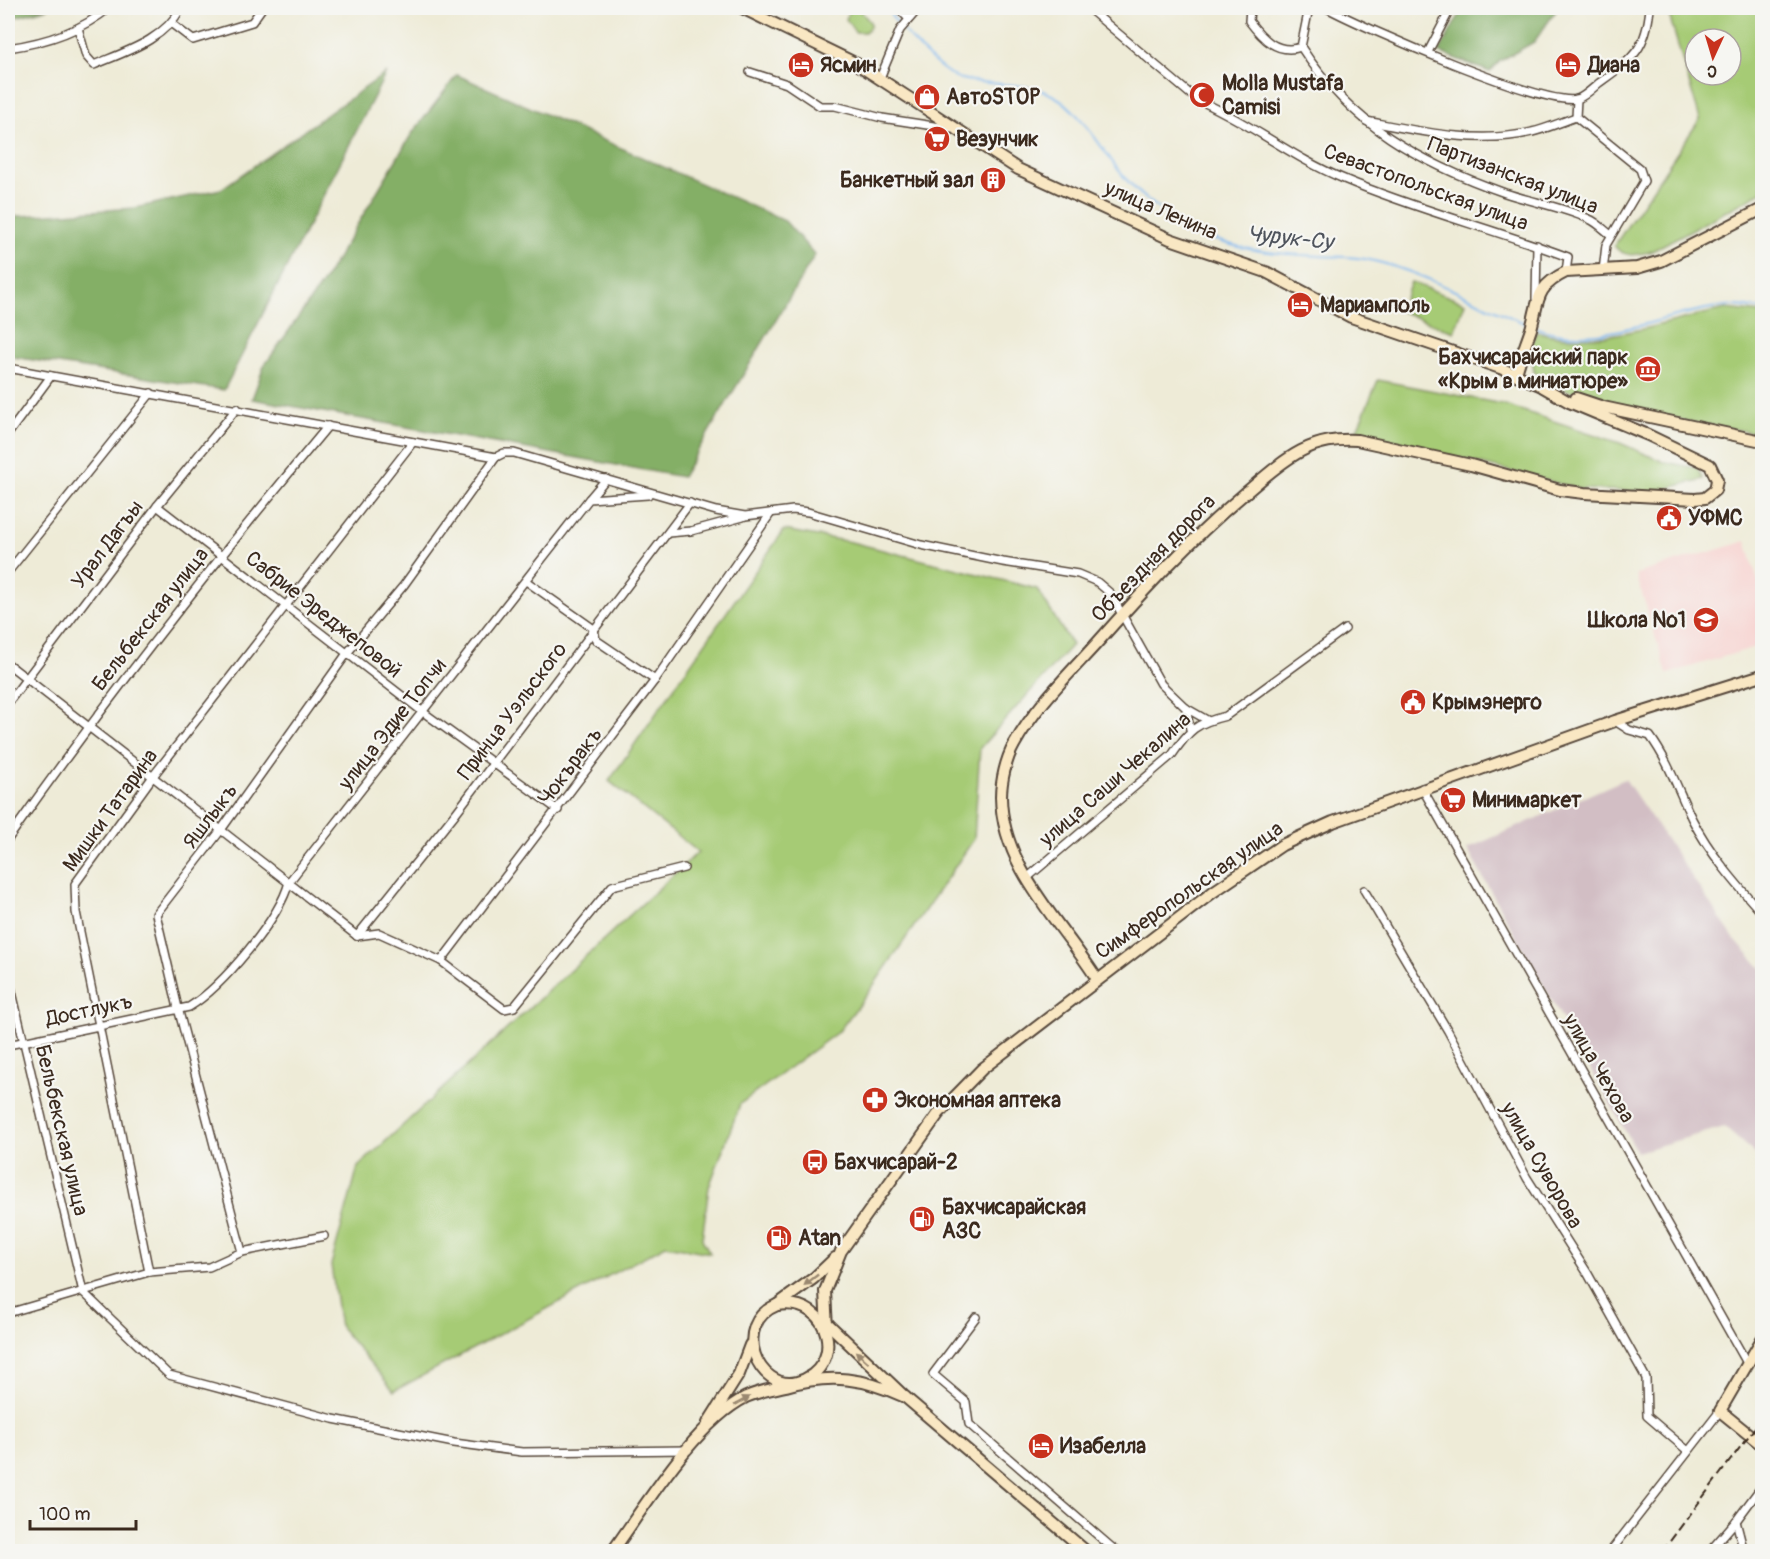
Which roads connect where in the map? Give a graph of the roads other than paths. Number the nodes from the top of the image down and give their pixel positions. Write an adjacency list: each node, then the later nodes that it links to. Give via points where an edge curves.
1 (109, 8): 15 (street)
2 (180, 8): 14 (street)
3 (262, 8): 14 (street, via 252,22 193,40)
4 (742, 8): 20 (main road, улица Ленина, via 779,23)
5 (898, 8): 13 (street)
6 (919, 8): 13 (street)
7 (1088, 8): 27 (street, Севастопольская улица, via 1196,99 1300,157 1343,179)
8 (1250, 8): 16 (street, via 1249,21 1261,36 1276,47)
9 (1309, 8): 16 (street)
10 (1327, 8): 18 (street)
11 (1450, 8): 18 (street)
12 (1650, 8): 21 (street, via 1648,31 1634,57)
13 (906, 21): 20 (street)
14 (172, 24): 15 (street, via 139,46 94,65 86,56)
15 (78, 28): 17 (street, via 35,44)
16 (1300, 47): 23 (street, Партизанская улица, via 1320,77)
17 (8, 48)
18 (1428, 52): 21 (street, via 1499,82 1552,98)
19 (750, 72): 24 (street, via 787,84 820,106)
20 (880, 78): 24 (main road, улица Ленина)
21 (1577, 99): 22 (street)
22 (1575, 117): 23 (street, via 1532,132 1493,138); 26 (street, via 1640,169 1644,182)
23 (1362, 120): 26 (street, Партизанская улица, via 1422,159 1504,192 1590,219)
24 (955, 129): 32 (main road, улица Ленина, via 1017,169 1170,239 1266,272 1351,317)
25 (1762, 209): 28 (main road, via 1661,261)
26 (1611, 235): 28 (street)
27 (1537, 245): 29 (street, Севастопольская улица, via 1568,256); 30 (street)
28 (1603, 271): 29 (main road)
29 (1566, 272): 30 (main road, via 1545,287)
30 (1536, 301): 32 (main road)
31 (8, 368): 33 (street)
32 (1516, 374): 34 (main road, улица Ленина)
33 (51, 375): 35 (street); 38 (street)
34 (1543, 387): 39 (main road, улица Ленина, via 1603,407); 54 (main road, Объездная дорога, via 1710,465 1717,480 1715,490 1705,498 1695,499 1584,494 1383,445 1334,439 1299,452 1267,475 1202,530)
35 (151, 393): 36 (street); 51 (street)
36 (237, 408): 37 (street); 46 (street, Урал Дагъы)
37 (328, 426): 40 (street); 50 (street, Бельбекская улица)
38 (8, 434)
39 (1762, 441)
40 (413, 442): 41 (street); 53 (street, Мишки Татарина)
41 (496, 457): 42 (street, via 514,453); 57 (street, Яшлыкъ, via 404,585)
42 (606, 479): 43 (street); 44 (street, улица Эдие Топчи)
43 (653, 494): 44 (street); 45 (street)
44 (589, 499): 52 (street, улица Эдие Топчи)
45 (690, 503): 48 (street); 49 (street, Принца Уэльского)
46 (157, 506): 50 (street, Сабрие Эреджеповой); 60 (street, Урал Дагъы)
47 (771, 513): 48 (street); 54 (street, via 808,512 931,547 1078,574 1104,588); 61 (street, Чокъракъ)
48 (745, 516): 49 (street)
49 (668, 533): 55 (street, Принца Уэльского)
50 (221, 555): 53 (street, Сабрие Эреджеповой); 67 (street, Бельбекская улица)
51 (8, 572)
52 (526, 581): 55 (street); 64 (street, улица Эдие Топчи)
53 (288, 606): 57 (street, Сабрие Эреджеповой); 70 (street, Мишки Татарина)
54 (1124, 613): 63 (street, via 1128,629 1161,684); 76 (main road, Объездная дорога, via 1037,710 1013,746 1001,796 1003,816 1015,858)
55 (594, 629): 61 (street, via 596,640); 69 (street, Принца Уэльского)
56 (1345, 629): 65 (street, улица Саши Чекалина, via 1226,716)
57 (348, 652): 64 (street, Сабрие Эреджеповой); 73 (street, Яшлыкъ)
58 (8, 664): 60 (street)
59 (1762, 675): 66 (main road, Симферопольская улица)
60 (26, 678): 62 (street, Урал Дагъы); 67 (street)
61 (655, 680): 72 (street, Чокъракъ)
62 (8, 703)
63 (1186, 708): 65 (street); 68 (street)
64 (423, 712): 69 (street, Сабрие Эреджеповой); 77 (street, улица Эдие Топчи)
65 (1207, 720): 68 (street, улица Саши Чекалина)
66 (1616, 721): 71 (main road, Симферопольская улица); 79 (street, via 1650,736 1678,783 1693,820)
67 (88, 726): 70 (street); 74 (street, Бельбекская улица)
68 (1190, 729): 76 (street, улица Саши Чекалина, via 1172,755)
69 (493, 763): 72 (street, Сабрие Эреджеповой); 80 (street, Принца Уэльского)
70 (154, 775): 73 (street); 85 (street, Мишки Татарина, via 75,884 76,912)
71 (1422, 788): 83 (main road, Симферопольская улица, via 1282,845); 99 (street, улица Чехова)
72 (558, 810): 81 (street, Чокъракъ)
73 (221, 830): 77 (street); 84 (street, Яшлыкъ, via 156,914)
74 (8, 839)
75 (684, 868): 81 (street, via 612,886 514,1007 504,1009)
76 (1027, 878): 83 (main road, Объездная дорога)
77 (289, 882): 80 (street); 84 (street, улица Эдие Топчи, via 285,898 238,962 204,998 189,1007)
78 (1364, 890): 106 (street, улица Суворова, via 1646,1378 1647,1416)
79 (1762, 913)
80 (357, 936): 81 (street, via 380,933)
81 (441, 961)
82 (8, 975): 86 (street, Бельбекская улица)
83 (1097, 979): 89 (main road, Симферопольская улица, via 982,1068 939,1113)
84 (178, 1008): 85 (street, Достлукъ); 90 (street, Яшлыкъ)
85 (100, 1027): 86 (street, Достлукъ); 91 (street, Мишки Татарина)
86 (25, 1040): 87 (street, Достлукъ); 92 (street, Бельбекская улица)
87 (8, 1045)
88 (324, 1236): 90 (street)
89 (841, 1251): 93 (main road, Симферопольская улица, one-way to 93, via 814,1278); 96 (main road, Симферопольская улица, via 825,1291)
90 (242, 1252): 91 (street, via 209,1267)
91 (150, 1272): 92 (street)
92 (83, 1292): 94 (street); 105 (street, via 169,1375 312,1413 454,1443 522,1452)
93 (777, 1305): 96 (main road, via 796,1305); 97 (main road, via 762,1316)
94 (8, 1312)
95 (976, 1317): 111 (street, via 933,1374 966,1402 969,1424)
96 (824, 1323): 100 (main road, via 828,1342 823,1360 811,1375); 101 (main road, one-way to 96)
97 (752, 1339): 100 (main road, via 754,1358 761,1368 775,1378); 103 (main road, via 739,1374)
98 (1762, 1339): 99 (main road)
99 (1747, 1363): 102 (main road)
100 (796, 1383): 101 (main road, via 849,1378 876,1383); 103 (main road, one-way to 100, via 747,1397)
101 (906, 1397): 110 (main road)
102 (1720, 1411): 104 (main road); 106 (street)
103 (699, 1437): 105 (main road)
104 (1762, 1445)
105 (688, 1450): 109 (main road)
106 (1688, 1451): 112 (street)
107 (1762, 1485): 108 (street)
108 (1736, 1521): 113 (street); 114 (street)
109 (612, 1551)
110 (1087, 1551)
111 (1117, 1551)
112 (1610, 1551)
113 (1709, 1551)
114 (1744, 1551)

